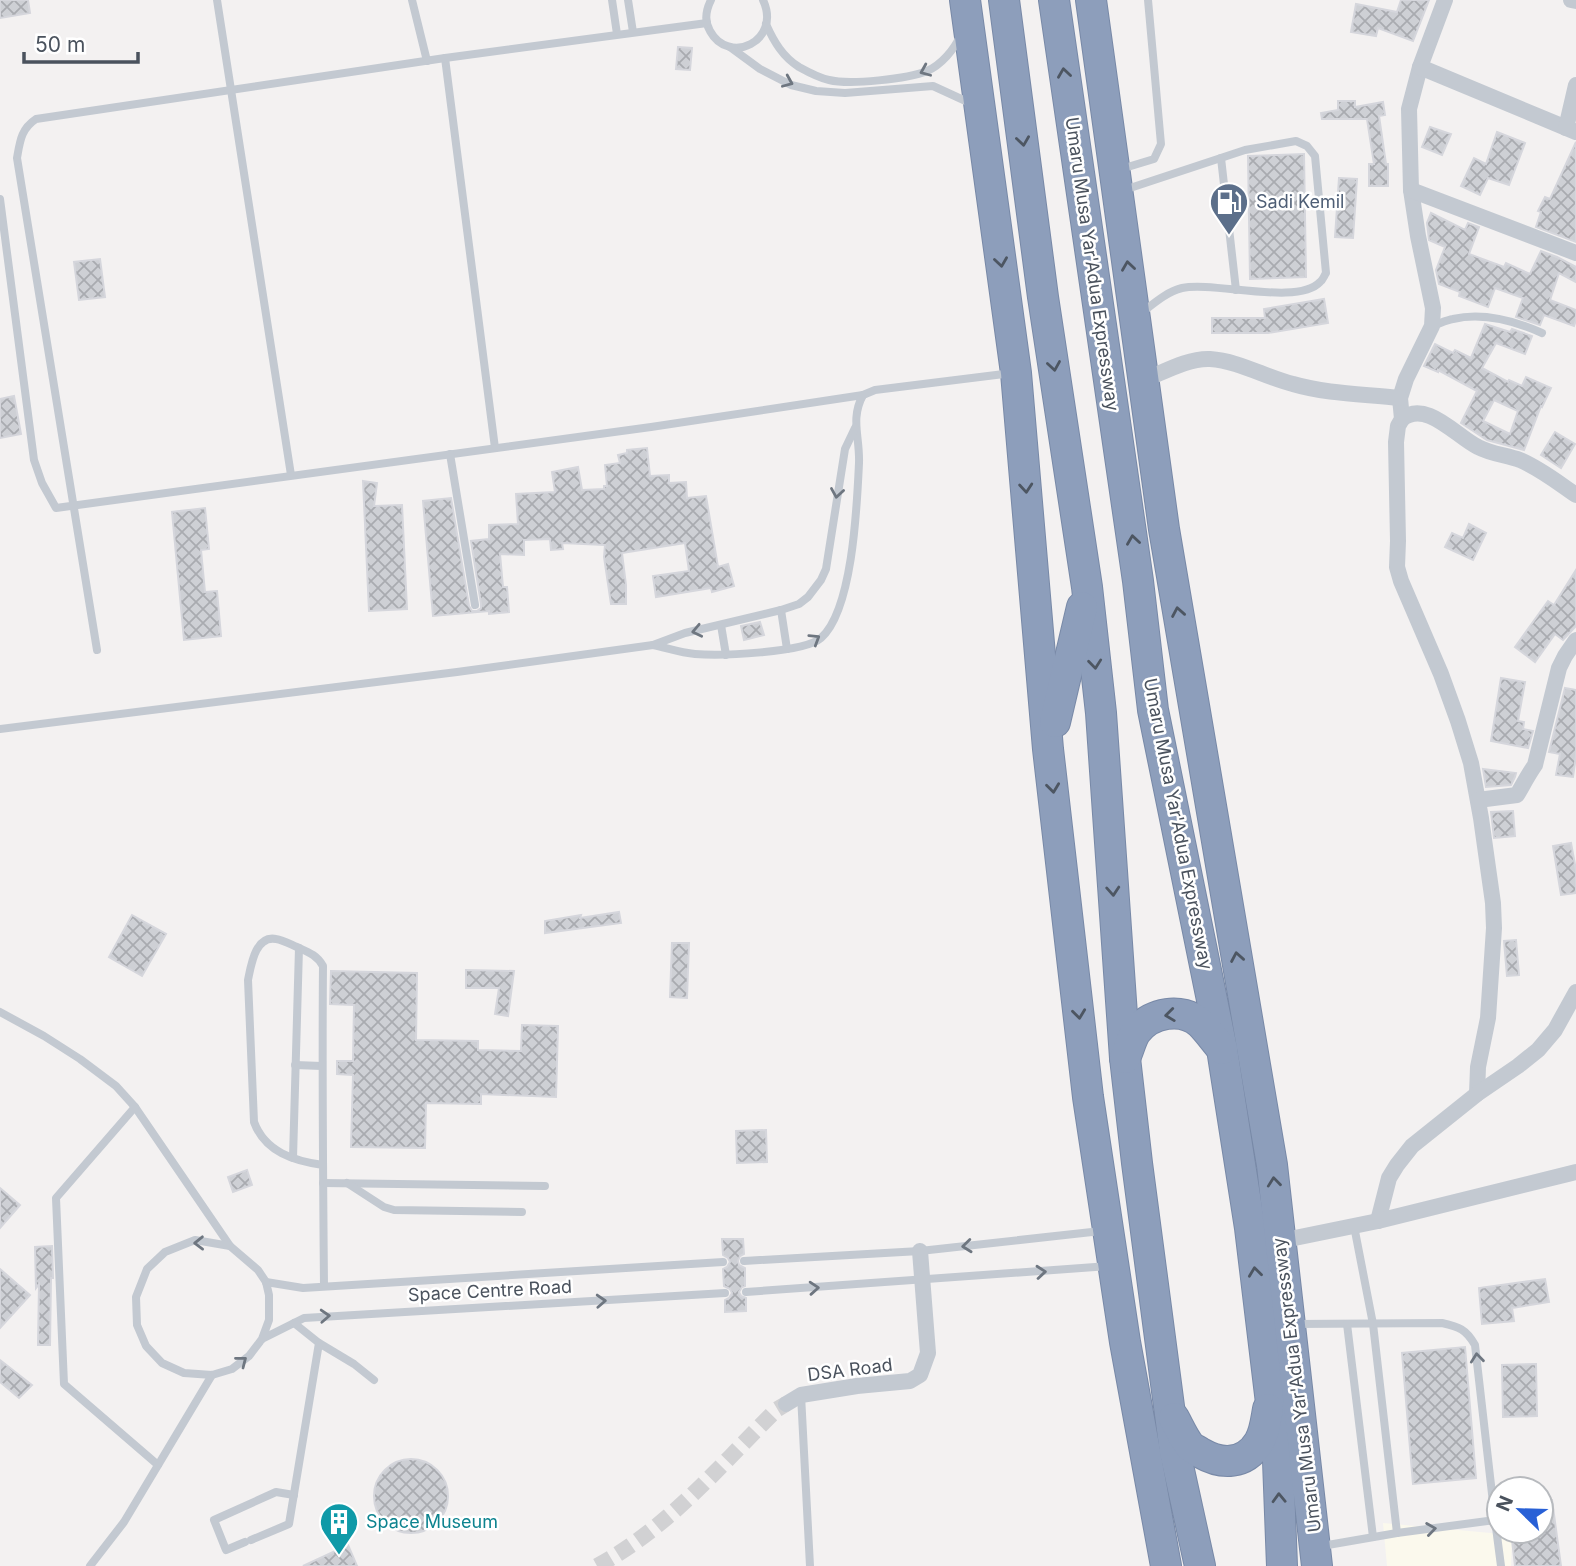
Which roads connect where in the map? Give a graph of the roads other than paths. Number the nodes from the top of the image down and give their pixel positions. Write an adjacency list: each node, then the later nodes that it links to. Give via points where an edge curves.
1 (217, 0): 24 (lane)
2 (412, 0): 21 (lane)
3 (612, 0): 18 (lane)
4 (628, 0): 17 (lane)
5 (763, 0): 16 (lane)
6 (1004, 0): 34 (highway, one-way to 34)
7 (1054, 0): 35 (highway, Umaru Musa Yar'Adua Expressway, one-way to 7)
8 (1091, 0): 26 (highway, Umaru Musa Yar'Adua Expressway)
9 (1148, 0): 29 (lane, via 1161,144 1154,159)
10 (1445, 0): 22 (street)
11 (1571, 0): 12 (street)
12 (1576, 1)
13 (708, 2): 15 (lane)
14 (966, 10): 16 (lane, one-way to 16, via 956,46 929,71 848,82 830,80 788,59); 25 (highway)
15 (707, 23): 17 (lane); 19 (lane, via 713,37)
16 (766, 24): 19 (lane, via 759,39 750,45)
17 (633, 32): 18 (lane)
18 (617, 34): 20 (lane)
19 (730, 47): 25 (lane, one-way to 25, via 791,85 816,91 933,86 967,100)
20 (445, 58): 21 (lane); 45 (lane)
21 (426, 61): 24 (lane)
22 (1420, 67): 27 (street); 30 (street, via 1409,109)
23 (1576, 85): 27 (street)
24 (231, 90): 47 (lane); 49 (lane, via 36,119 20,138 18,158)
25 (982, 122): 34 (highway); 39 (highway, one-way to 39)
26 (1108, 124): 29 (highway, Umaru Musa Yar'Adua Expressway); 35 (highway)
27 (1571, 130)
28 (1221, 158): 29 (lane); 33 (lane); 33 (lane, via 1296,141 1315,156 1326,273 1306,291)
29 (1116, 181): 36 (highway, Umaru Musa Yar'Adua Expressway, one-way to 29)
30 (1411, 191): 32 (street); 37 (street, via 1433,308)
31 (0, 199): 49 (lane, via 34,460 56,508)
32 (1576, 253)
33 (1236, 290): 36 (lane, via 1185,287)
34 (1043, 297): 51 (highway, one-way to 51)
35 (1097, 299): 50 (highway, Umaru Musa Yar'Adua Expressway, one-way to 35)
36 (1135, 317): 40 (highway, Umaru Musa Yar'Adua Expressway)
37 (1432, 326): 38 (lane, via 1470,316 1518,322); 42 (street)
38 (1542, 333)
39 (1016, 373): 41 (lane); 62 (highway, one-way to 62)
40 (1144, 380): 42 (street, via 1208,359 1294,385); 60 (highway, Umaru Musa Yar'Adua Expressway, one-way to 40)
41 (863, 395): 44 (lane); 45 (lane)
42 (1400, 398): 43 (street)
43 (1402, 419): 48 (street, via 1416,413 1432,416 1468,442 1540,470); 63 (street, via 1396,442 1397,567 1458,721)
44 (855, 428): 53 (lane, one-way to 53, via 845,449 826,569 808,597); 57 (lane, one-way to 44, via 821,638 840,607 857,500 860,449)
45 (495, 448): 46 (lane)
46 (450, 454): 47 (lane); 52 (lane)
47 (291, 475): 49 (lane)
48 (1576, 495)
49 (74, 504): 58 (lane)
50 (1138, 581): 60 (highway); 67 (highway, Umaru Musa Yar'Adua Expressway, via 1153,710)
51 (1087, 587): 62 (highway); 68 (highway, one-way to 68, via 1101,713)
52 (475, 605)
53 (781, 610): 54 (lane); 57 (lane)
54 (721, 625): 56 (lane, one-way to 56); 59 (lane)
55 (1576, 640): 63 (street, via 1559,668 1535,765 1527,780 1517,795)
56 (653, 645): 59 (lane); 61 (lane)
57 (787, 649): 59 (lane)
58 (97, 650)
59 (726, 655)
60 (1196, 716): 83 (highway, Umaru Musa Yar'Adua Expressway, one-way to 60, via 1272,1165)
61 (0, 729)
62 (1048, 749): 82 (highway, one-way to 82)
63 (1478, 800): 71 (street, via 1494,928)
64 (299, 948): 69 (lane); 70 (lane, via 323,966); 73 (lane, via 278,939 263,942 251,961 248,980 254,1122 263,1140)
65 (1576, 992): 71 (street, via 1549,1039)
66 (0, 1012): 72 (lane, via 80,1059)
67 (1222, 1049): 68 (highway, one-way to 68, via 1199,1022 1181,1013 1163,1014 1136,1032); 102 (highway, Umaru Musa Yar'Adua Expressway, one-way to 67)
68 (1125, 1058): 104 (highway)
69 (295, 1065): 70 (lane); 73 (lane)
70 (322, 1066): 74 (lane)
71 (1477, 1094): 80 (street, via 1412,1146 1397,1165)
72 (135, 1107): 84 (lane); 105 (lane, via 56,1198 64,1384)
73 (293, 1158): 74 (lane)
74 (323, 1165): 76 (lane)
75 (1576, 1172): 80 (street)
76 (323, 1183): 77 (lane); 91 (lane)
77 (347, 1183): 78 (lane); 79 (lane, via 394,1210)
78 (545, 1186)
79 (522, 1212)
80 (1378, 1221): 81 (street)
81 (1354, 1226): 83 (street); 97 (lane)
82 (1107, 1230): 85 (lane, one-way to 85); 88 (highway)
83 (1280, 1241): 95 (highway, Umaru Musa Yar'Adua Expressway)
84 (230, 1246): 90 (lane); 100 (lane, one-way to 100, via 195,1240 165,1252 147,1269 136,1297 137,1325 146,1346 162,1363 184,1373)
85 (920, 1251): 86 (lane); 89 (street, DSA Road)
86 (744, 1261)
87 (723, 1262): 91 (lane, Space Centre Road)
88 (1113, 1266): 89 (lane, one-way to 88); 115 (highway)
89 (922, 1280): 92 (lane, one-way to 89); 103 (street, DSA Road, via 928,1353 920,1375 911,1381)
90 (267, 1282): 91 (lane, Space Centre Road); 98 (lane, via 269,1320)
91 (324, 1286)
92 (746, 1292)
93 (724, 1293): 94 (lane, Space Centre Road, one-way to 93)
94 (294, 1322): 98 (lane, Space Centre Road); 99 (lane)
95 (1290, 1324): 96 (lane); 112 (highway, Umaru Musa Yar'Adua Expressway)
96 (1347, 1324): 97 (lane); 110 (lane)
97 (1373, 1324): 106 (lane, one-way to 97, via 1475,1345 1469,1333 1442,1323); 109 (lane)
98 (262, 1339): 100 (lane, one-way to 98, via 232,1369)
99 (319, 1343): 101 (lane); 107 (lane)
100 (212, 1375): 105 (lane)
101 (374, 1380)
102 (1270, 1396): 104 (highway, via 1259,1442 1241,1459 1229,1462 1213,1461 1192,1448); 117 (highway, Umaru Musa Yar'Adua Expressway, one-way to 102)
103 (794, 1399): 114 (lane)
104 (1170, 1412): 116 (highway)
105 (158, 1465): 113 (lane, via 124,1522)
106 (1490, 1475)
107 (294, 1495): 107 (lane, via 289,1524 226,1550 214,1520 276,1492)
108 (1485, 1521): 109 (lane, one-way to 108)
109 (1397, 1533): 110 (lane)
110 (1373, 1537): 112 (lane)
111 (1498, 1545): 118 (lane)
112 (1316, 1556)
113 (90, 1566)
114 (810, 1566)
115 (1166, 1566)
116 (1200, 1566)
117 (1282, 1566)
118 (1500, 1566)

